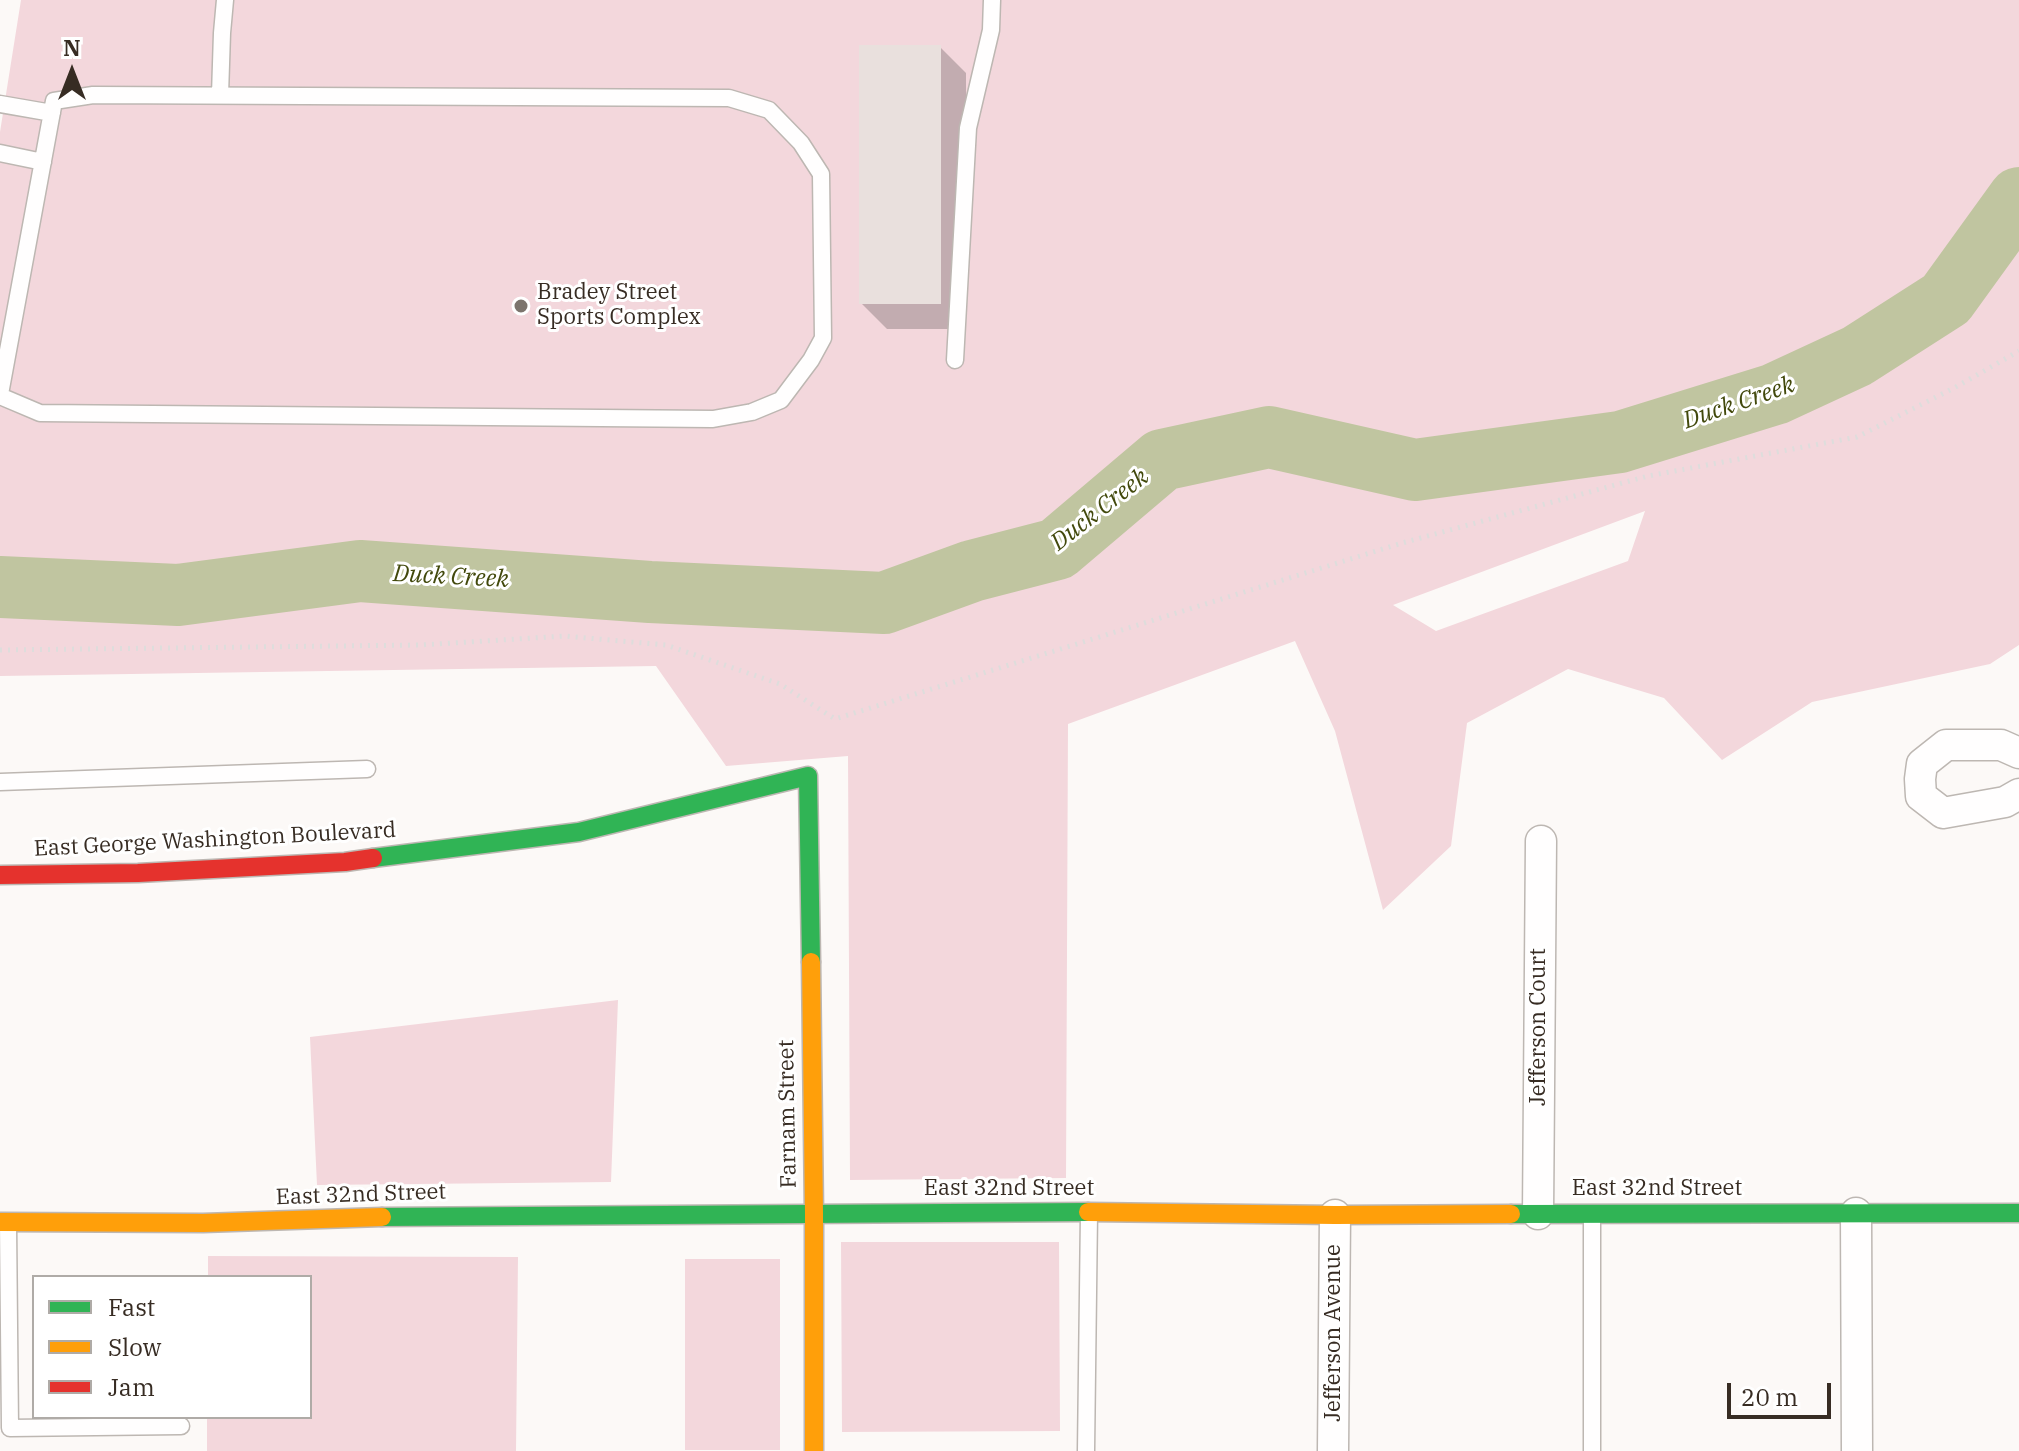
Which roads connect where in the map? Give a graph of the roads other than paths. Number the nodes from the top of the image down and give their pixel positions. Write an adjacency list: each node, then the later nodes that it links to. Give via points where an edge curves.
1 (225, 0): 3 (lane)
2 (992, 0): 8 (lane, via 991,30 968,128)
3 (220, 95): 5 (lane, via 93,95 54,101); 9 (lane, via 729,98 769,110 801,143 821,174 823,338 781,400 713,419 40,413)
4 (0, 104): 5 (lane)
5 (52, 113): 7 (lane)
6 (0, 153): 7 (lane)
7 (43, 162): 9 (lane)
8 (955, 360)
9 (0, 395)
10 (2019, 753): 14 (street, via 2001,745 1946,745 1922,764 1920,779 1921,796 1943,813 2005,802)
11 (367, 769): 13 (lane)
12 (808, 776): 16 (street, East George Washington Boulevard, via 579,832 345,862); 21 (street, Farnam Street)
13 (0, 782)
14 (2019, 794)
15 (1541, 841): 22 (street, Jefferson Court)
16 (0, 875)
17 (1089, 1212): 21 (street, East 32nd Street); 23 (street, East 32nd Street); 27 (lane)
18 (1592, 1213): 19 (street, East 32nd Street); 22 (street, East 32nd Street); 29 (lane)
19 (1856, 1213): 20 (street, East 32nd Street); 30 (street)
20 (2019, 1213)
21 (814, 1214): 24 (street, East 32nd Street); 26 (street, Farnam Street)
22 (1538, 1214): 23 (street, East 32nd Street)
23 (1335, 1215): 28 (street, Jefferson Avenue)
24 (4, 1222): 25 (lane, via 10,1428)
25 (181, 1426)
26 (814, 1451)
27 (1086, 1451)
28 (1333, 1451)
29 (1592, 1451)
30 (1857, 1451)

